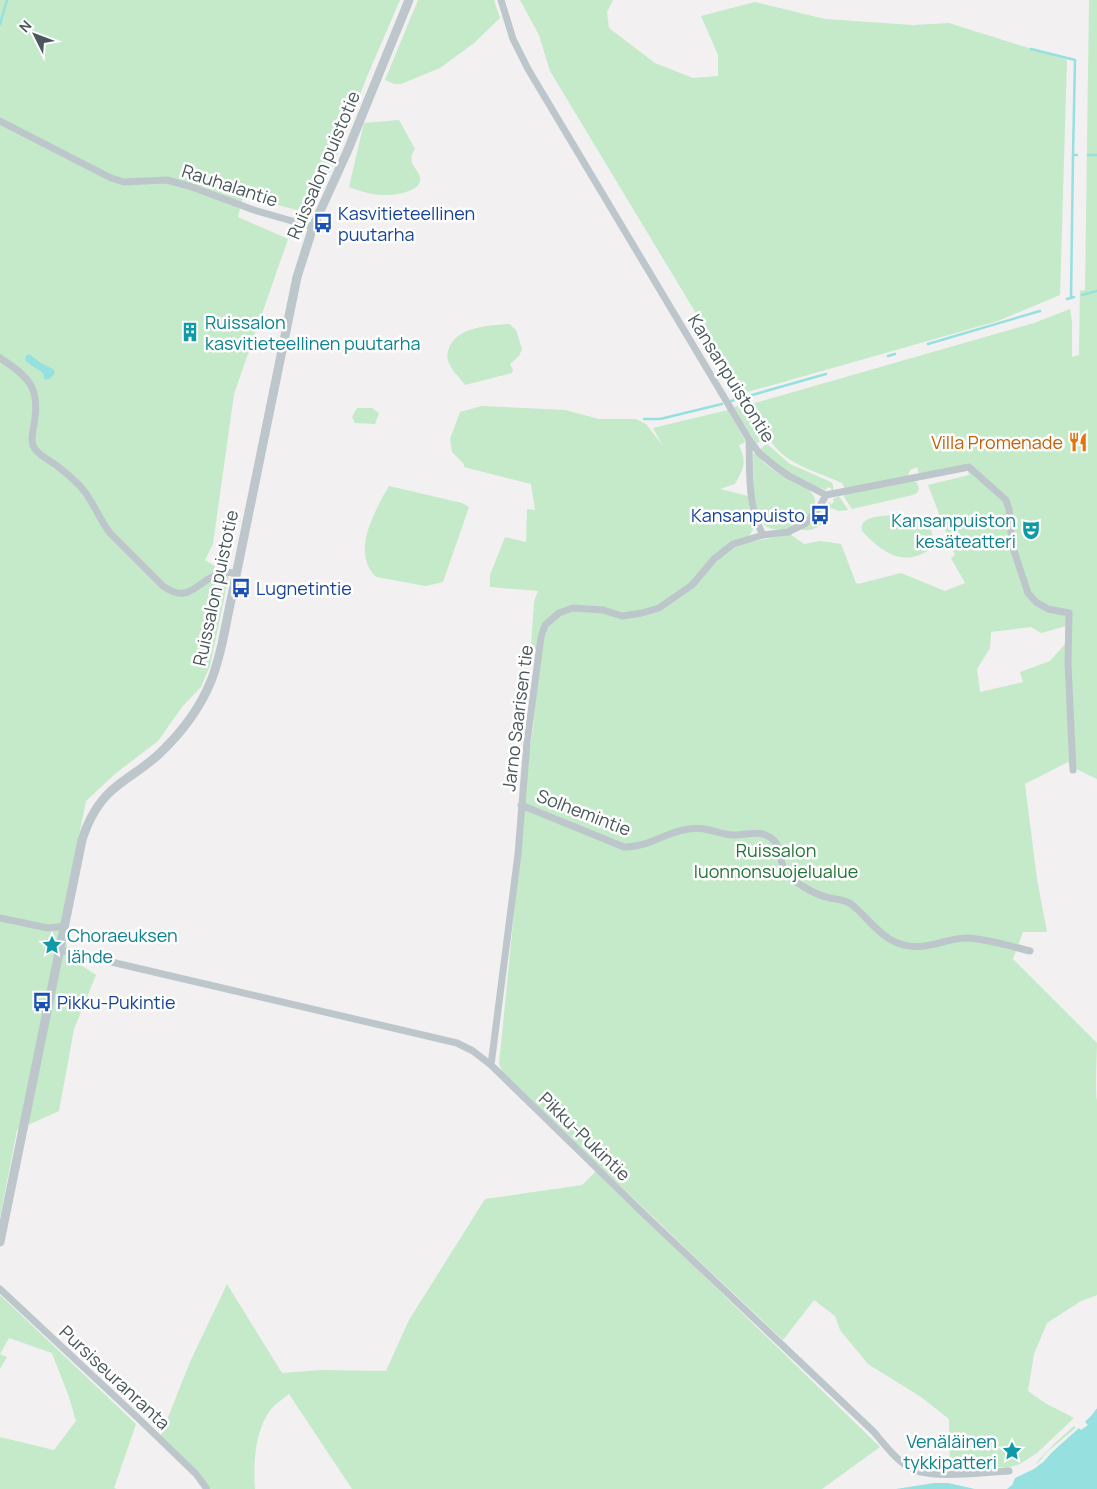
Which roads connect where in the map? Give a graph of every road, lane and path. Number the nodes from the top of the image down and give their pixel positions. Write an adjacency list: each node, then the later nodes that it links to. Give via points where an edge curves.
1 (408, 0): 4 (street, Ruissalon puistotie)
2 (501, 0): 6 (street, Kansanpuistontie, via 513,39 528,69)
3 (0, 121): 4 (street, Rauhalantie, via 111,178 124,182 167,180)
4 (314, 227): 9 (street, Ruissalon puistotie, via 297,277)
5 (0, 358): 9 (street, via 32,385 36,405 32,436 34,448 78,484 110,533 163,586 169,591 186,593 217,574)
6 (749, 440): 7 (street, Kansanpuistontie, via 776,467); 8 (street, via 751,500)
7 (826, 495): 8 (street, Jarno Saarisen tie, via 811,519 799,527); 10 (street, via 969,467 1006,500 1012,545 1028,593 1048,609 1069,613)
8 (763, 535): 11 (street, Jarno Saarisen tie, via 724,550 692,585 659,608 622,616 603,610 573,608 560,613 545,626 527,742)
9 (236, 573): 13 (street, Ruissalon puistotie, via 211,682 193,714 170,742 97,806 82,840)
10 (1073, 770)
11 (522, 804): 15 (street, Solhemintie, via 624,847 640,846 688,829 708,829 734,836 762,834 777,843 787,874 818,894 850,904 891,940 905,946 924,946 968,938); 16 (street, Jarno Saarisen tie)
12 (0, 918): 13 (street, via 48,928)
13 (65, 926): 14 (street, Ruissalon puistotie)
14 (60, 950): 16 (street, Pikku-Pukintie, via 457,1043 474,1051); 17 (street, Ruissalon puistotie)
15 (1030, 951)
16 (491, 1065): 19 (street, Pikku-Pukintie, via 907,1466 938,1474)
17 (0, 1242)
18 (0, 1289): 20 (street, Pursiseuranranta, via 196,1474)
19 (1009, 1471)
20 (207, 1489)

